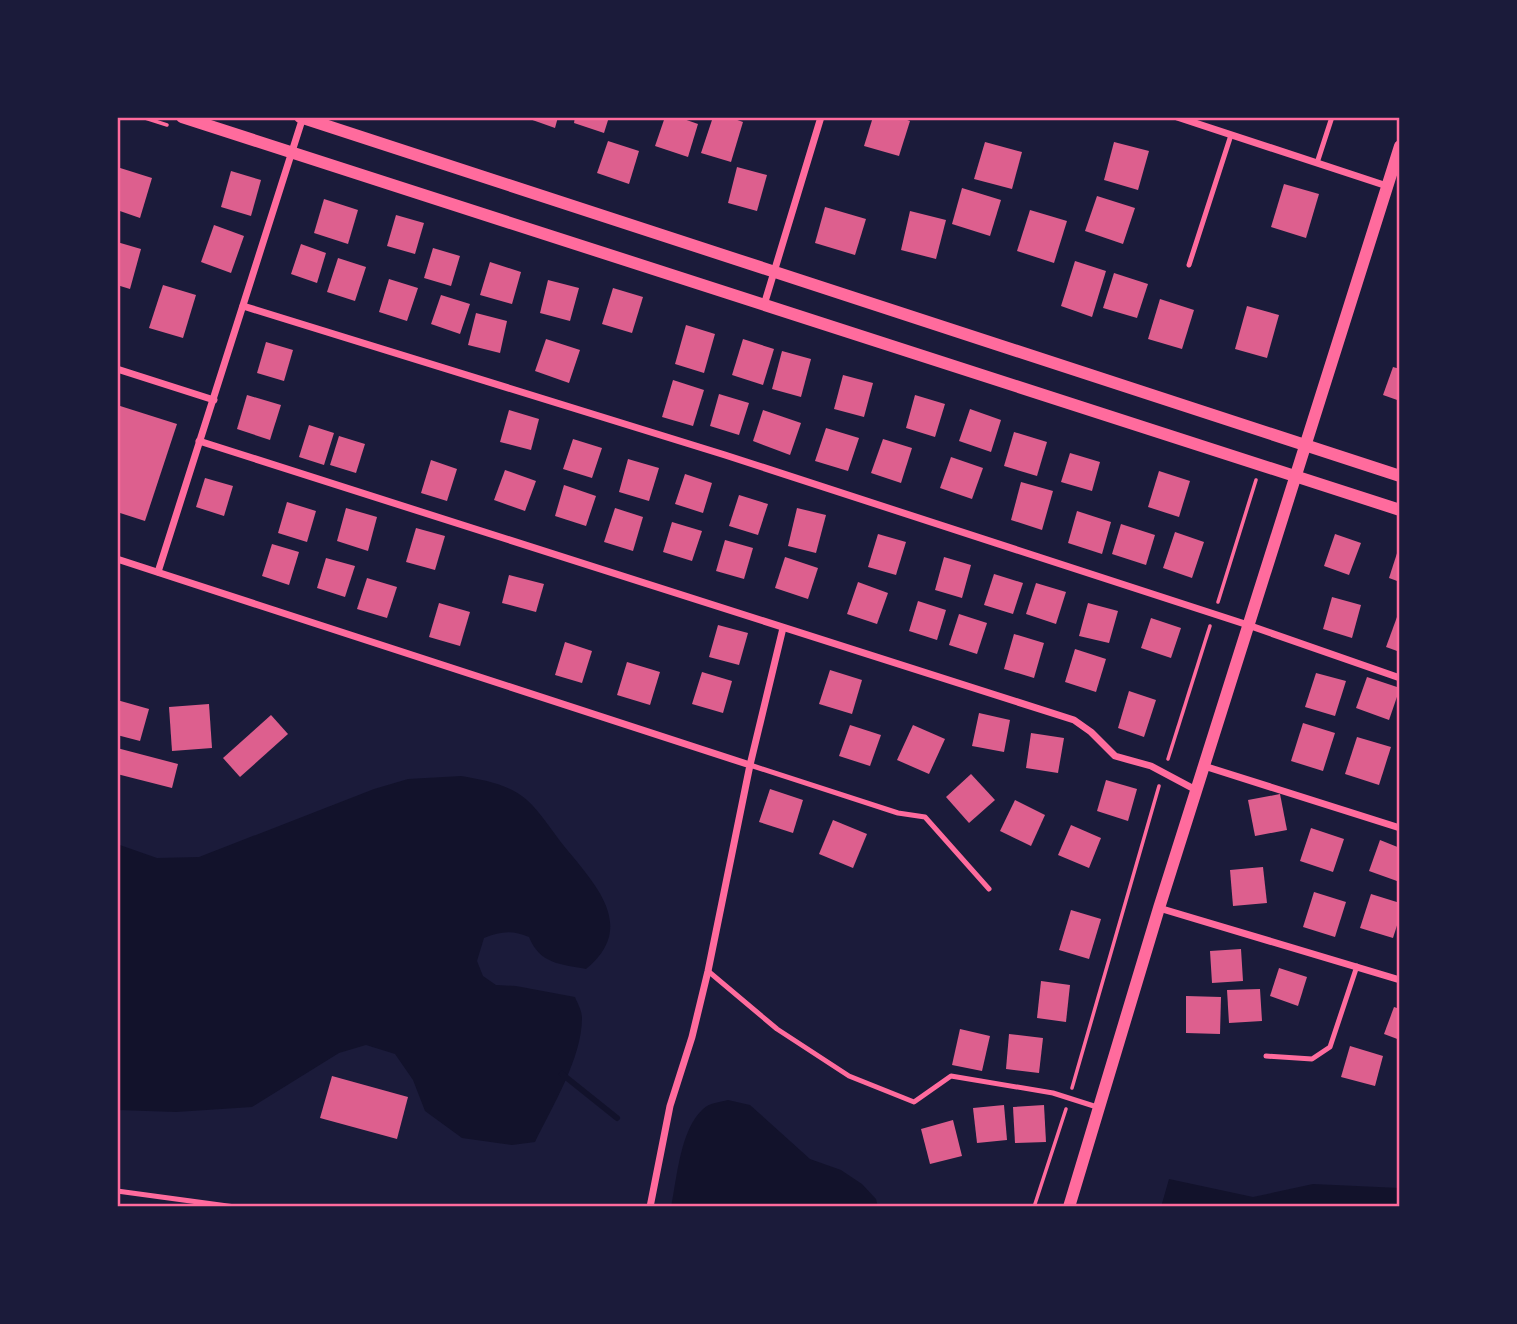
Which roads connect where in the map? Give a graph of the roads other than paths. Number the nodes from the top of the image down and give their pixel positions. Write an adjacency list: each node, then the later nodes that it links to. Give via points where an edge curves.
1 (182, 117): 9 (street)
2 (302, 117): 9 (street); 13 (street)
3 (821, 117): 13 (street)
4 (1177, 117): 6 (street)
5 (1332, 117): 10 (lane)
6 (1190, 120): 7 (street)
7 (1231, 135): 10 (street); 12 (lane)
8 (1400, 146): 11 (street)
9 (290, 152): 14 (street); 15 (street)
10 (1317, 163): 11 (street)
11 (1387, 186): 19 (street)
12 (1189, 265)
13 (774, 272): 14 (street); 19 (street)
14 (764, 305): 20 (street)
15 (243, 306): 17 (street); 25 (street, via 725,455)
16 (117, 369): 17 (street)
17 (214, 400): 18 (street)
18 (199, 441): 24 (street); 26 (street)
19 (1305, 445): 20 (street); 21 (street)
20 (1295, 476): 22 (street); 25 (street)
21 (1400, 476)
22 (1400, 510)
23 (117, 559): 24 (street)
24 (158, 572): 28 (street)
25 (1248, 625): 27 (street); 29 (street)
26 (783, 628): 28 (street); 30 (street, via 1074,720 1115,757 1151,766)
27 (1400, 678)
28 (750, 765): 32 (lane, via 898,813 925,817); 35 (street)
29 (1204, 766): 30 (street); 31 (street)
30 (1196, 790): 33 (street)
31 (1400, 828)
32 (989, 890)
33 (1159, 908): 34 (street); 38 (street)
34 (1357, 966): 36 (street); 37 (lane, via 1330,1047 1312,1059)
35 (708, 971): 38 (lane, via 777,1029 849,1076 914,1102 951,1076 1069,1097); 41 (street, via 670,1106)
36 (1400, 980)
37 (1266, 1056)
38 (1100, 1108): 42 (street)
39 (117, 1191): 40 (lane)
40 (235, 1207)
41 (650, 1207)
42 (1069, 1207)

